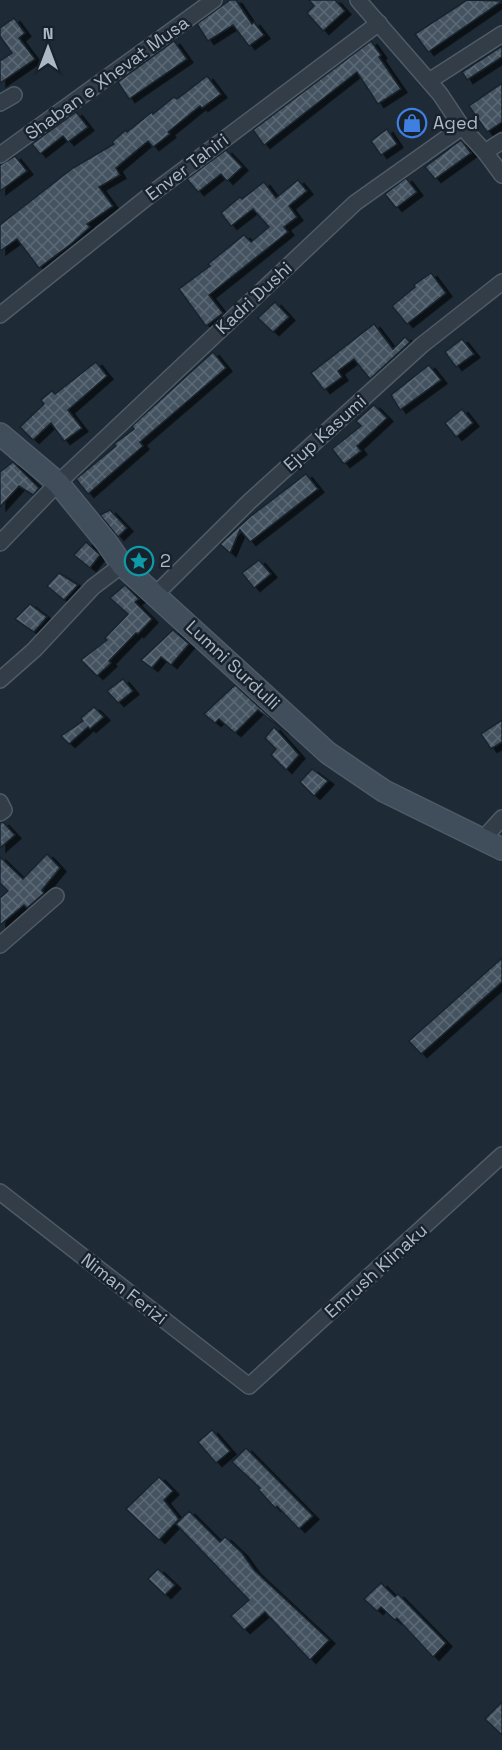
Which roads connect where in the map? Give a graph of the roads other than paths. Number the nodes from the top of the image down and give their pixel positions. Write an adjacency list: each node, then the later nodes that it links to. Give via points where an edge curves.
1 (214, 0): 11 (street, Shaban e Xhevat Musa)
2 (358, 0): 3 (street)
3 (379, 23): 5 (street); 14 (street, Enver Tahiri, via 150,195)
4 (502, 34): 5 (street)
5 (429, 81): 8 (street)
6 (14, 95): 7 (street)
7 (0, 103)
8 (462, 127): 10 (street); 16 (street, Kadri Dushi, via 355,203)
9 (502, 141): 10 (street)
10 (485, 152): 12 (street)
11 (0, 155)
12 (502, 175)
13 (502, 282): 19 (street, Ejup Kasumi, via 422,345 258,493)
14 (0, 315)
15 (0, 434): 16 (street, Lumni Surdulli)
16 (58, 483): 17 (street, Kadri Dushi); 18 (street, Lumni Surdulli)
17 (0, 543)
18 (122, 565): 19 (street, Lumni Surdulli); 20 (street, via 93,587)
19 (156, 594): 24 (street, Lumni Surdulli, via 328,753 384,790)
20 (0, 680)
21 (0, 802): 22 (street, via 4,810)
22 (0, 813)
23 (502, 818): 24 (street)
24 (483, 838): 25 (street, Lumni Surdulli)
25 (502, 849)
26 (56, 896): 27 (street)
27 (0, 945)
28 (502, 1155): 30 (street, Emrush Klinaku)
29 (0, 1192): 30 (street, Niman Ferizi)
30 (249, 1386)

